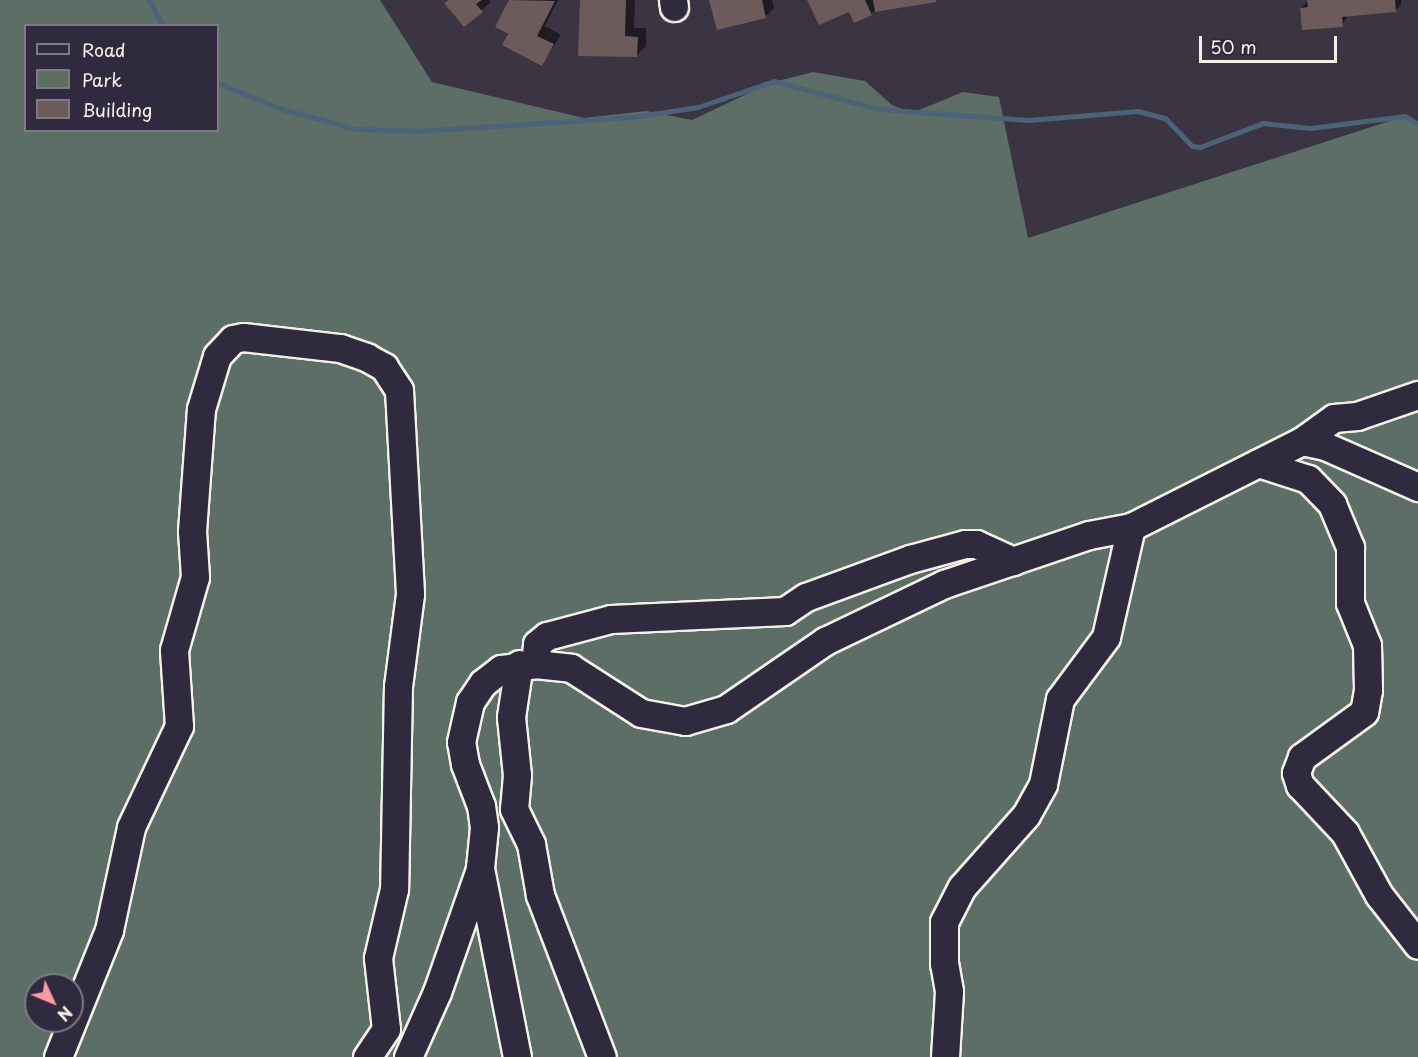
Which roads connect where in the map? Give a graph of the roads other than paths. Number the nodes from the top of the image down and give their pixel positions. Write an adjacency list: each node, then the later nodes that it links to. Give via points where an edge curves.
1 (1418, 394): 2 (lane, via 1357,416 1334,418)
2 (1302, 441): 3 (lane); 4 (lane, via 1325,446)
3 (1258, 463): 5 (lane); 9 (lane, via 1295,473 1317,486 1332,504 1347,536 1352,560 1350,603 1367,645 1367,704 1357,720 1302,757 1296,773 1309,798 1345,833 1379,895)
4 (1418, 487)
5 (1131, 527): 6 (lane, via 1089,535); 15 (lane, via 1106,638 1060,699 1043,784 1026,815 962,887 944,922 944,964 949,991)
6 (1013, 561): 7 (lane, via 976,544 965,544 910,559 806,597 785,611 611,620 547,636 537,644); 7 (lane, via 944,584 825,641 708,717 685,721 641,713 571,668)
7 (527, 664): 8 (lane, via 501,669 483,683 462,723 465,764 481,806); 14 (lane, via 511,717 517,775 514,809 531,844 540,895)
8 (480, 868): 12 (lane, via 437,992); 13 (lane)
9 (1418, 945)
10 (58, 1057): 11 (lane, via 109,930 131,826 179,726 174,650 195,577 192,531 201,409 207,378 217,356 233,339 243,337 340,348 384,367 399,390 410,594 398,686 393,889 378,958 386,1029)
11 (367, 1057)
12 (408, 1057)
13 (517, 1057)
14 (602, 1057)
15 (945, 1057)

